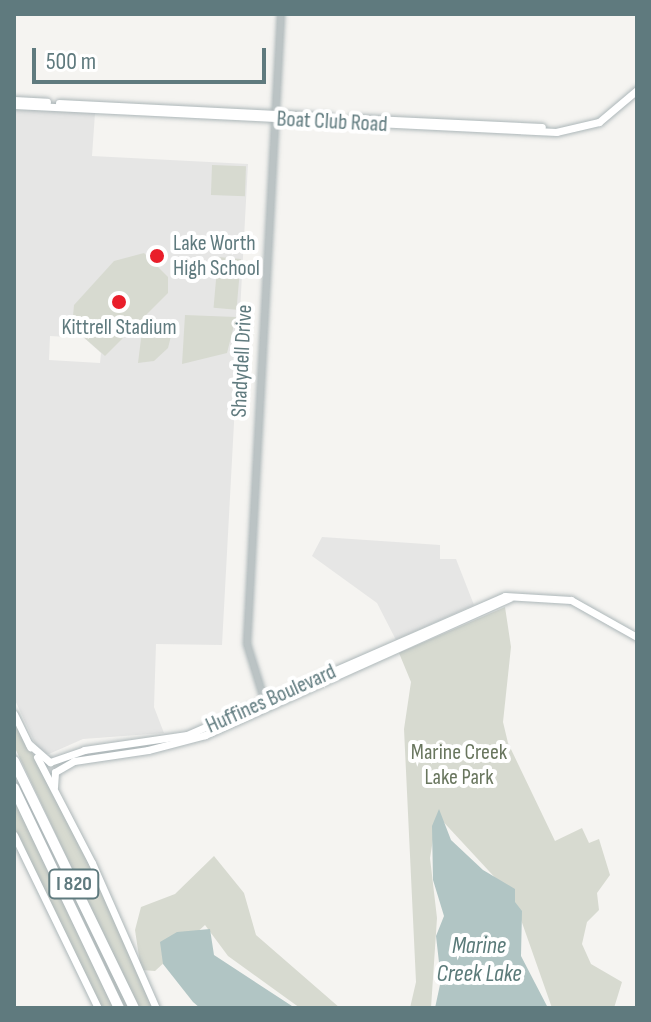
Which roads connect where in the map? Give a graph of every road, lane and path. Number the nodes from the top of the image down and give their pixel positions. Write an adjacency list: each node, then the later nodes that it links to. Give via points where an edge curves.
1 (281, 14): 4 (street, Shadydell Drive)
2 (637, 90): 5 (main road, Boat Club Road, via 597,119 565,127); 6 (main road, Boat Club Road, via 610,115 565,131)
3 (14, 103): 4 (main road, Boat Club Road)
4 (274, 116): 5 (main road, Boat Club Road); 6 (main road, Boat Club Road); 8 (street, Shadydell Drive, via 247,651)
5 (389, 119): 6 (main road)
6 (338, 122)
7 (637, 637): 8 (main road, Huffines Boulevard, via 571,600 512,597)
8 (266, 705): 11 (main road, Huffines Boulevard, via 188,738)
9 (14, 714): 10 (main road)
10 (29, 744): 11 (main road, Huffines Boulevard, via 46,762); 13 (main road)
11 (101, 752): 13 (main road, Huffines Boulevard, via 59,768)
12 (14, 761): 18 (highway, I 820)
13 (54, 787): 19 (main road, via 138,958)
14 (14, 788): 17 (highway, I 820)
15 (14, 835): 16 (main road)
16 (98, 1008)
17 (119, 1008)
18 (134, 1008)
19 (156, 1008)

